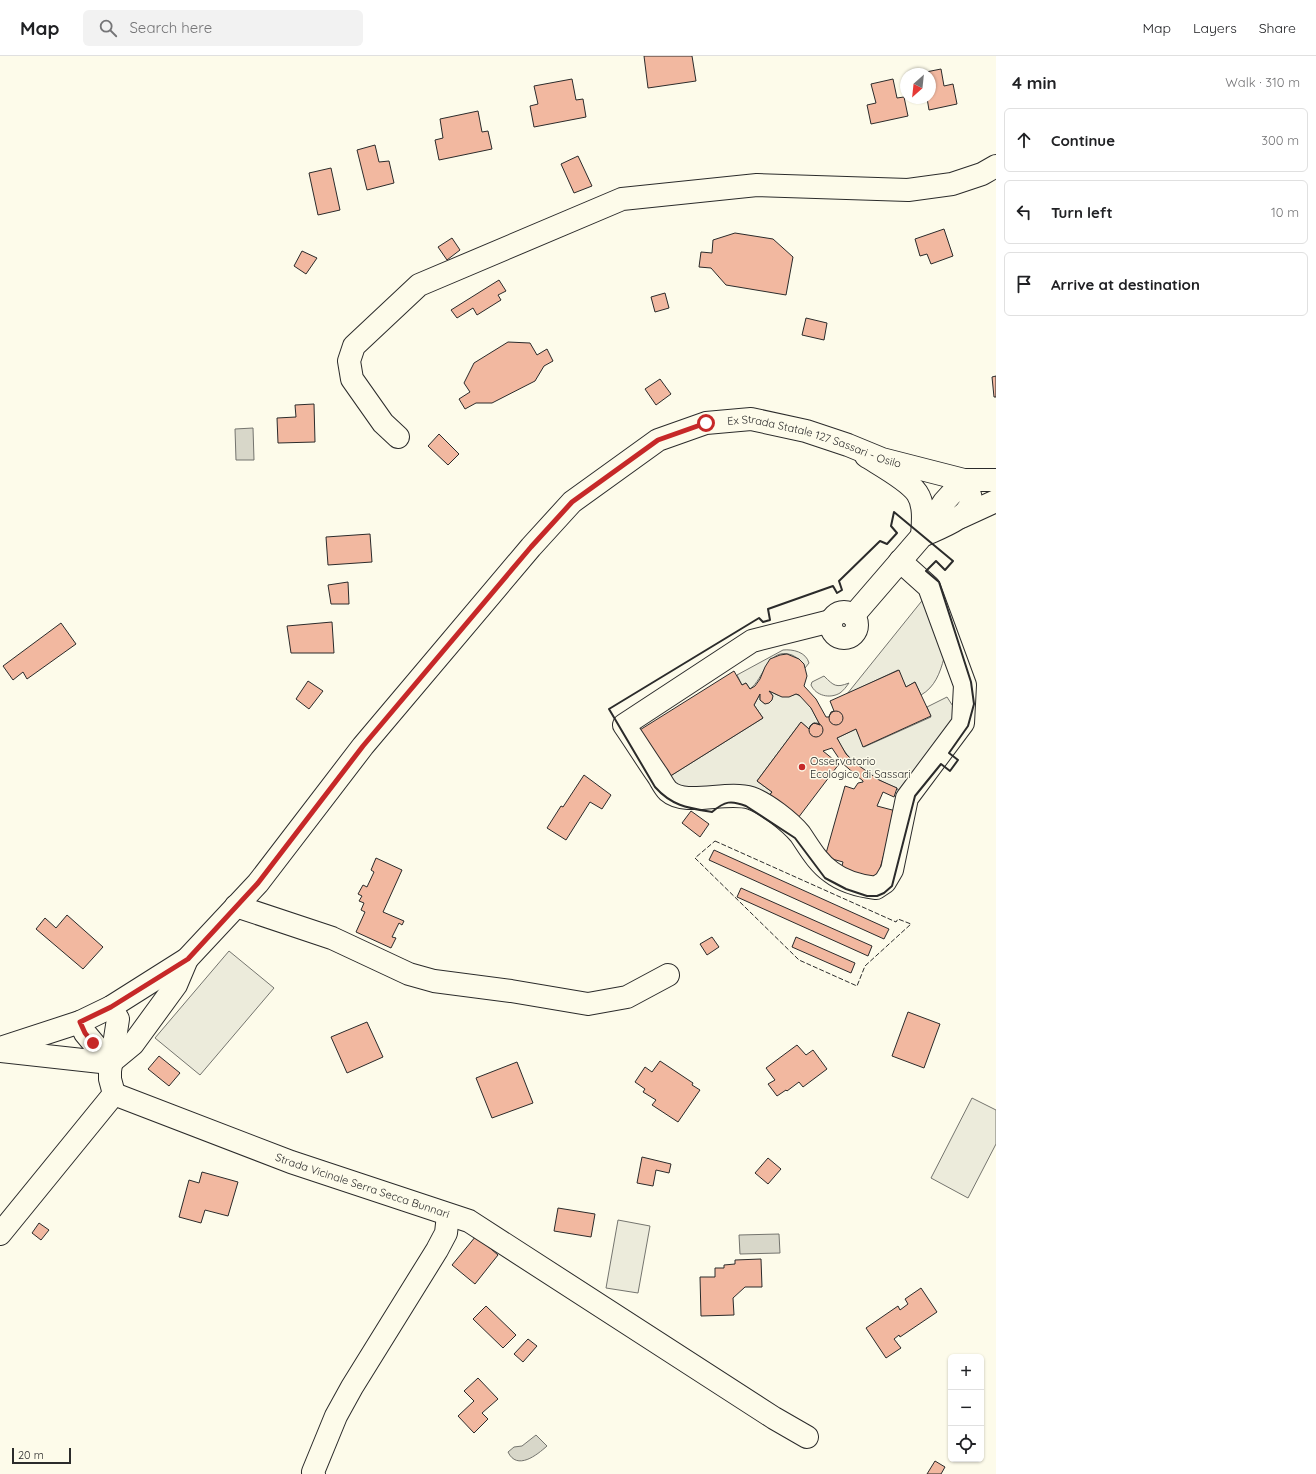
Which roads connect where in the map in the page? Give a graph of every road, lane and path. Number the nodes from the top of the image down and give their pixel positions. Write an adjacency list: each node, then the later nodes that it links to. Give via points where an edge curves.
1 (996, 166): 2 (street, via 982,174 952,184 908,190 757,185 622,199 419,285 354,346 348,361 352,379 383,423)
2 (398, 437)
3 (848, 445): 4 (street, Ex Strada Statale 127 Sassari - Osilo, via 882,458); 8 (street, via 895,475 917,494 923,509); 10 (street, Ex Strada Statale 127 Sassari - Osilo, via 806,431 751,419 706,423 658,440 572,502 363,746 258,883)
4 (964, 480): 5 (street, Ex Strada Statale 127 Sassari - Osilo); 7 (street, via 971,501 968,510); 8 (street, via 944,502)
5 (996, 480)
6 (996, 501): 7 (street)
7 (961, 517): 8 (street)
8 (922, 536): 9 (street)
9 (900, 561): 9 (street, via 928,587 965,685 963,723 907,798 892,870 885,882 876,888 856,885 830,872 799,833 766,806 752,799 724,795 680,798 668,790 624,725 752,641 831,620 831,628 835,635 840,638 852,636 858,626 853,616)
10 (236, 906): 11 (street, Ex Strada Statale 127 Sassari - Osilo); 12 (street, via 332,938 409,974 434,981 588,1004 627,997)
11 (188, 959): 13 (street, Ex Strada Statale 127 Sassari - Osilo); 17 (street, via 176,985 133,1044)
12 (668, 975)
13 (111, 1007): 14 (street, Ex Strada Statale 127 Sassari - Osilo); 17 (street, via 118,1019)
14 (80, 1022): 15 (street, Ex Strada Statale 127 Sassari - Osilo); 17 (street, via 85,1033)
15 (0, 1048)
16 (0, 1051): 17 (street)
17 (110, 1063): 18 (street, via 110,1079)
18 (114, 1094): 19 (street, Strada Vicinale Serra Secca Bunnari, via 291,1162); 20 (street)
19 (448, 1215): 21 (street, via 469,1221); 22 (street, Strada Vicinale Serra Secca Bunnari, via 446,1233 437,1250 336,1416)
20 (0, 1234)
21 (807, 1437)
22 (314, 1474)

